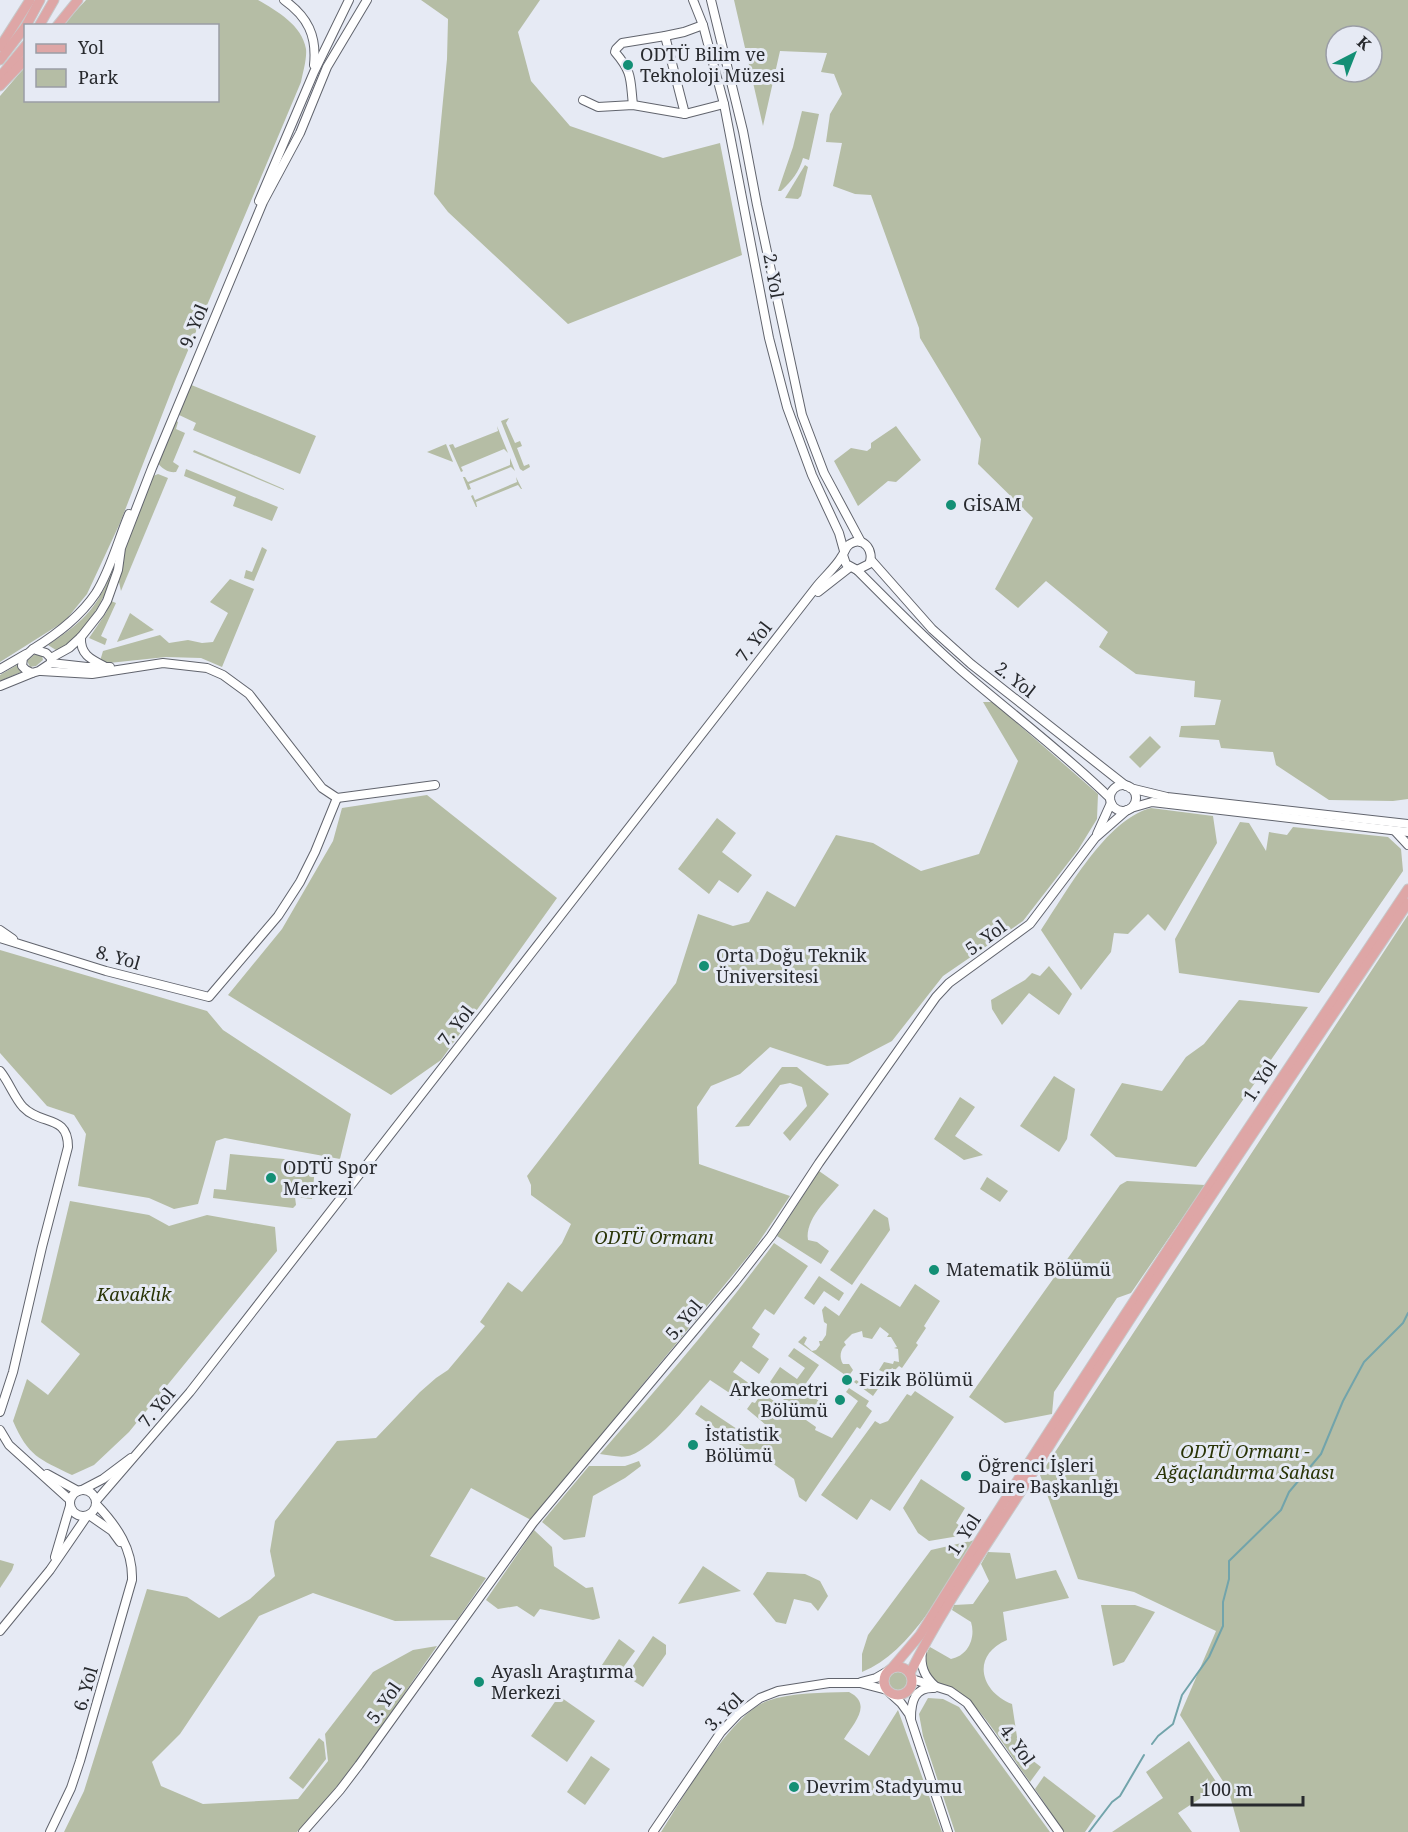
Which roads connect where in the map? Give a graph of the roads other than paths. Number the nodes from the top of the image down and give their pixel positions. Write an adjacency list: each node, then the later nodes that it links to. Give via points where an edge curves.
1 (30, 0): 16 (main road)
2 (40, 0): 10 (main road)
3 (54, 0): 11 (main road)
4 (78, 0): 12 (main road)
5 (285, 0): 20 (street, 9. Yol, via 305,18 311,32 316,48)
6 (349, 0): 20 (street, 9. Yol)
7 (367, 0): 34 (street, 9. Yol, via 327,67 300,133 263,202 144,488 121,548 107,601)
8 (693, 0): 13 (street, 2. Yol)
9 (711, 0): 27 (street, 2. Yol, via 745,141)
10 (27, 24)
11 (40, 24)
12 (59, 24)
13 (703, 25): 15 (street); 24 (street, 2. Yol)
14 (24, 29): 18 (main road)
15 (665, 36): 25 (street, via 622,43 615,49 630,72); 26 (street)
16 (0, 47)
17 (24, 47): 21 (main road)
18 (0, 60)
19 (24, 61): 22 (main road)
20 (314, 72): 35 (street, 9. Yol, via 103,580 78,615)
21 (0, 77)
22 (0, 86)
23 (583, 100): 25 (street, via 598,107)
24 (724, 104): 26 (street); 28 (street, 2. Yol)
25 (633, 105): 26 (street)
26 (685, 114)
27 (783, 332): 28 (street); 29 (street, 2. Yol, via 812,444)
28 (769, 338): 30 (street, 2. Yol, via 797,439 839,533)
29 (861, 542): 30 (street, via 853,543); 31 (street, 2. Yol, via 871,551)
30 (844, 553): 32 (street, 2. Yol, via 846,564); 33 (street, 7. Yol)
31 (871, 560): 32 (street, via 866,567); 43 (street, 2. Yol, via 932,629 971,664)
32 (854, 569): 33 (street, 7. Yol, via 825,585); 45 (street, 2. Yol, via 922,636 1083,771)
33 (792, 619): 64 (street, 7. Yol)
34 (81, 637): 36 (street, 9. Yol); 37 (street, via 84,654)
35 (30, 652): 36 (street, via 46,654); 39 (street, 9. Yol); 40 (street, via 22,666)
36 (51, 660): 37 (street, via 87,668); 40 (street, 9. Yol)
37 (106, 667): 38 (street)
38 (136, 667): 40 (street, via 92,674); 44 (street, via 189,665 223,675 249,694 322,788)
39 (0, 669)
40 (35, 672): 41 (street, 9. Yol)
41 (0, 686)
42 (435, 785): 44 (street)
43 (1128, 787): 45 (street, via 1115,788); 46 (street, via 1135,798); 47 (street, 2. Yol)
44 (337, 798): 60 (street, 8. Yol, via 300,882 278,916 209,997 106,971)
45 (1110, 800): 46 (street, 2. Yol, via 1116,809); 54 (street, 5. Yol)
46 (1129, 809): 47 (street, 2. Yol, via 1150,802); 54 (street, 5. Yol)
47 (1240, 809): 48 (street, 2. Yol)
48 (1285, 815): 50 (street, 2. Yol); 52 (street, 2. Yol)
49 (1408, 819): 50 (street)
50 (1376, 822): 51 (street, 2. Yol)
51 (1408, 825)
52 (1394, 830): 53 (street, 2. Yol); 55 (street)
53 (1408, 832)
54 (1095, 838): 82 (street, 5. Yol, via 1030,924 949,983 936,998 771,1236 533,1523 359,1766)
55 (1408, 844)
56 (1408, 884): 57 (street)
57 (1406, 896): 70 (main road, 1. Yol)
58 (0, 930): 60 (street, 8. Yol)
59 (0, 938): 60 (street, 8. Yol)
60 (20, 943)
61 (0, 1071): 62 (street, via 21,1105 33,1116 59,1124 68,1134 68,1147)
62 (0, 1412)
63 (0, 1430): 65 (street, via 9,1445)
64 (142, 1450): 66 (street, 7. Yol, via 103,1479); 68 (street, 7. Yol)
65 (35, 1467): 66 (street); 67 (street)
66 (80, 1490): 67 (street, 7. Yol); 68 (street, via 90,1492)
67 (70, 1503): 69 (street, via 75,1513); 72 (street, 7. Yol)
68 (96, 1503): 69 (street, 7. Yol); 71 (street, 6. Yol, via 121,1535)
69 (88, 1515): 71 (street, via 112,1531); 72 (street, 7. Yol)
70 (992, 1529): 74 (main road, 1. Yol); 75 (main road, 1. Yol, via 920,1635)
71 (127, 1550): 81 (street, 6. Yol, via 132,1580 125,1608 81,1761)
72 (50, 1570): 73 (street, 7. Yol)
73 (0, 1631)
74 (923, 1647): 76 (main road, 1. Yol); 78 (street, 4. Yol, via 922,1669)
75 (890, 1670): 76 (main road, via 904,1668); 77 (street, 3. Yol); 79 (main road, via 884,1681)
76 (911, 1676): 78 (street, 4. Yol); 79 (main road, via 910,1688 904,1694)
77 (860, 1683): 79 (street, 3. Yol); 83 (street, 3. Yol, via 804,1686 778,1691 753,1703 721,1732)
78 (939, 1688): 80 (street, via 924,1688 917,1693); 85 (street, 4. Yol, via 950,1691 971,1707)
79 (889, 1691): 80 (street, via 906,1709)
80 (911, 1722): 84 (street)
81 (50, 1832)
82 (303, 1832)
83 (653, 1832)
84 (948, 1832)
85 (1059, 1832)

